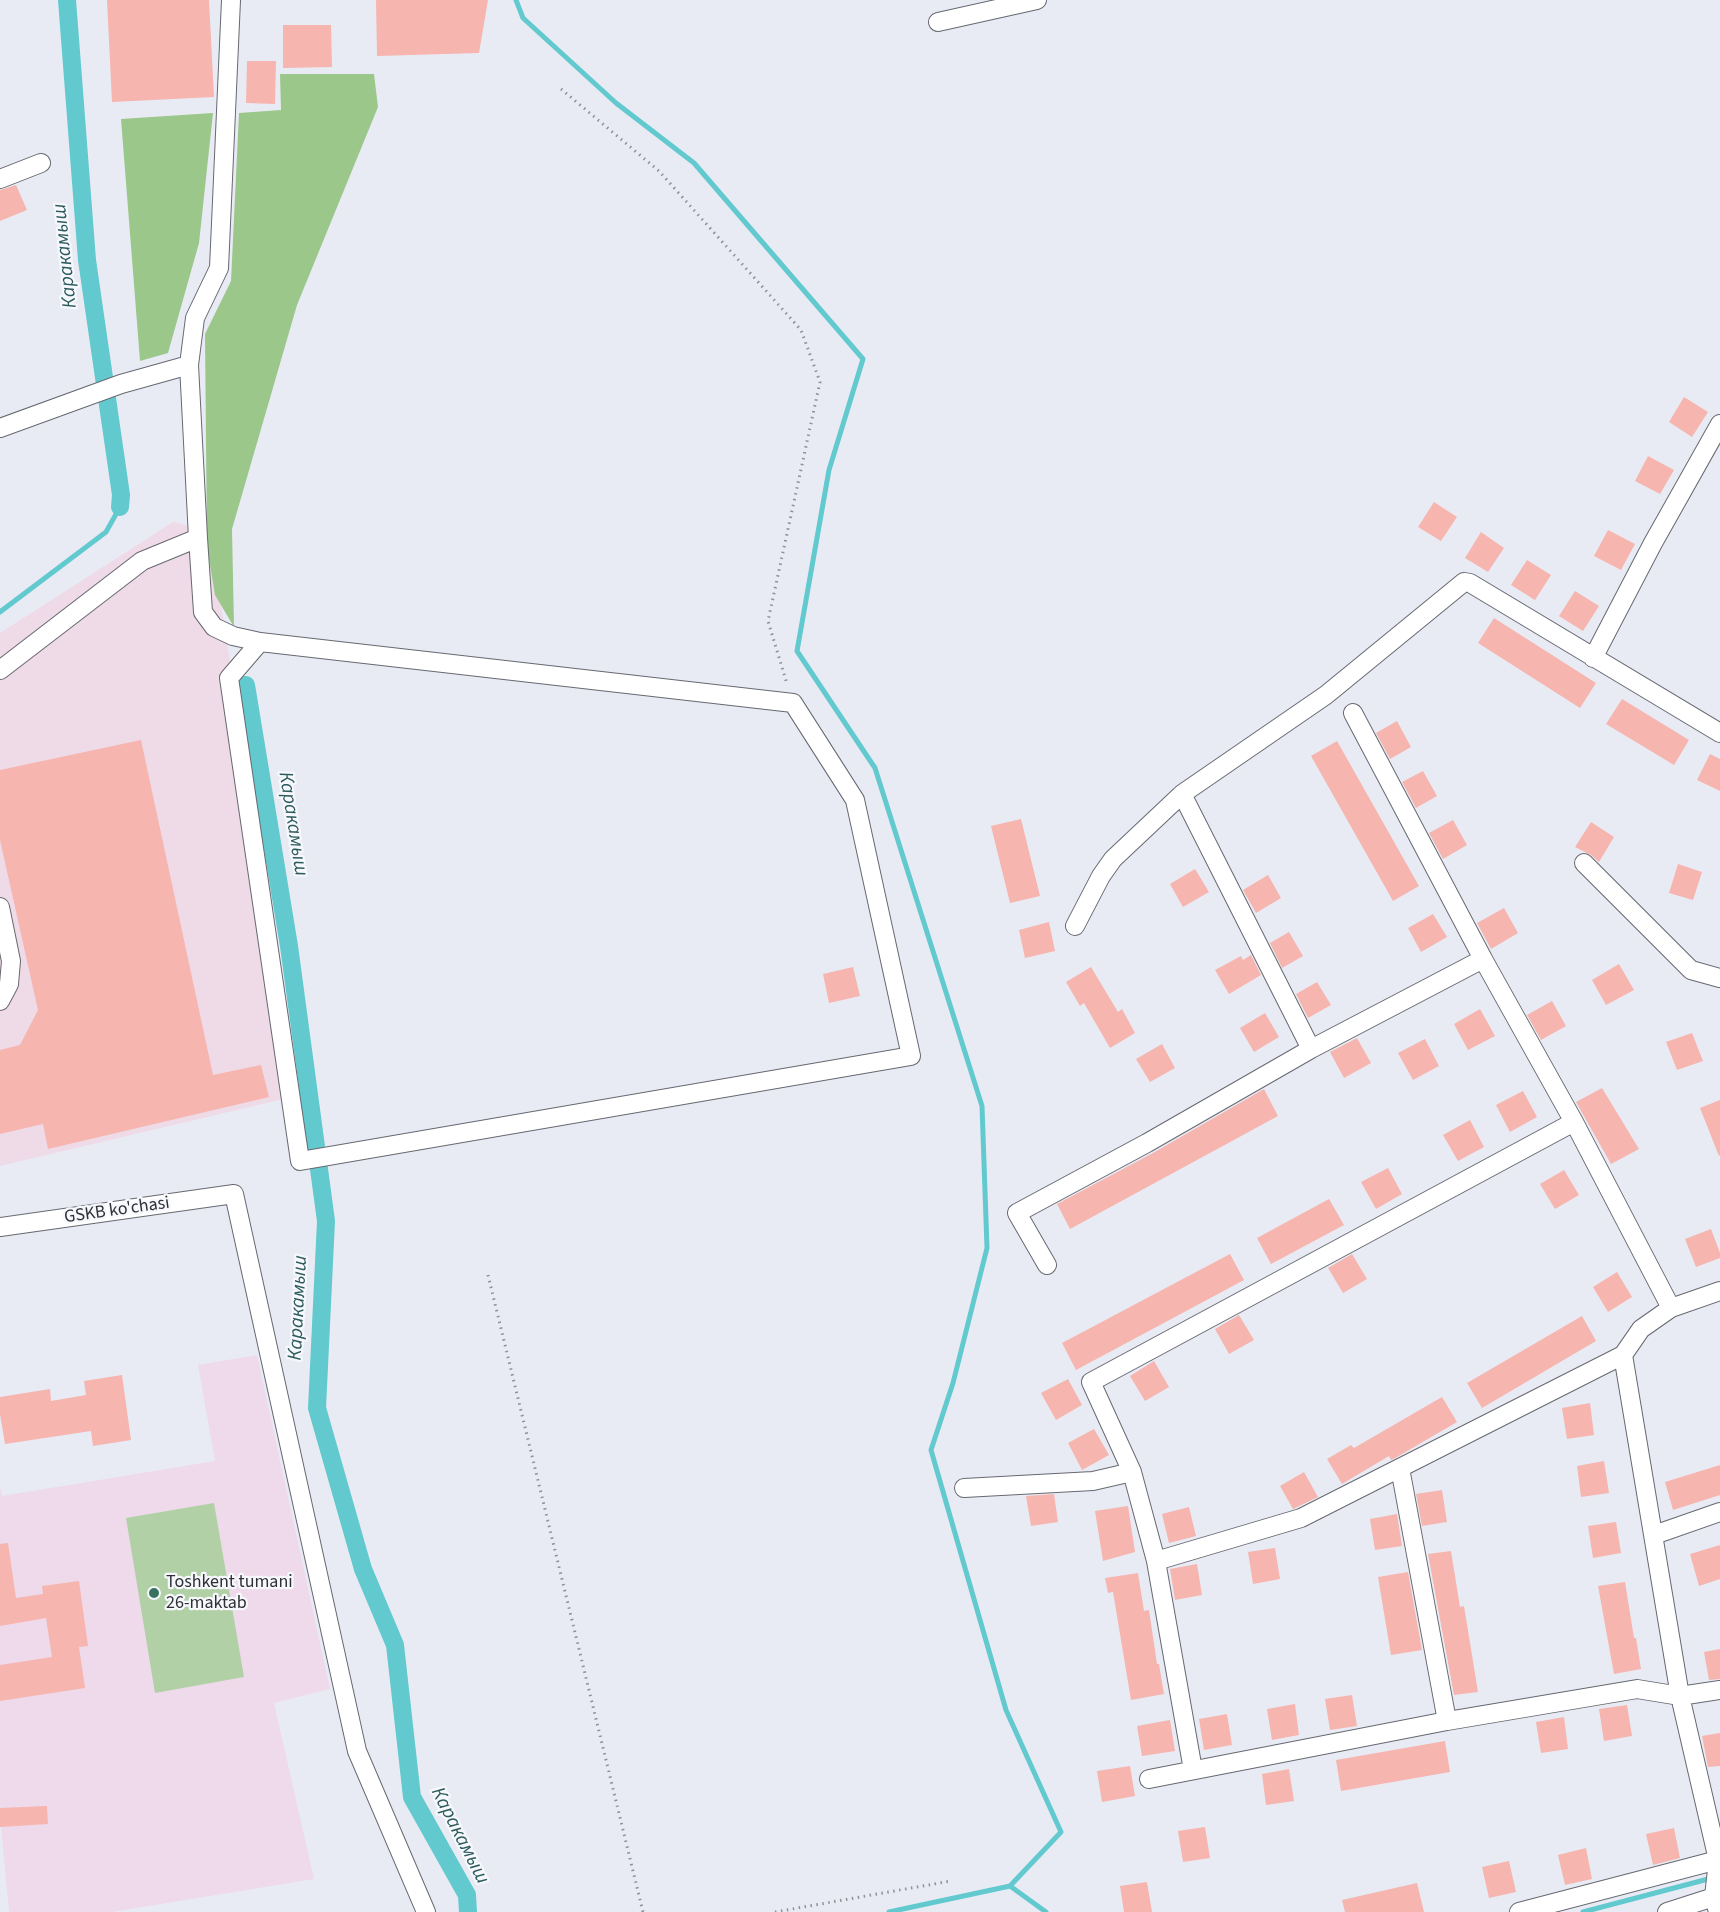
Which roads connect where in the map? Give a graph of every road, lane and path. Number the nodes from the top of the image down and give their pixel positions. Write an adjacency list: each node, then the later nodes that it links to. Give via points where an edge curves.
1 (231, 0): 7 (street, via 219,268 195,318)
2 (1037, 0): 3 (street)
3 (938, 22)
4 (561, 88): 14 (path, via 659,171 801,330 820,382 768,621)
5 (41, 163): 6 (street)
6 (0, 179)
7 (189, 365): 9 (street, via 121,384); 10 (street)
8 (1720, 424): 12 (street)
9 (0, 428)
10 (198, 538): 11 (street, via 203,612 214,627); 13 (street, via 142,561)
11 (260, 642): 14 (street); 14 (street, via 229,678 300,1161 911,1056 855,800)
12 (1593, 658): 16 (street); 17 (street, via 1464,582 1326,695)
13 (0, 670)
14 (793, 703)
15 (1353, 713): 21 (street)
16 (1720, 733)
17 (1182, 794): 20 (street, via 1113,859); 24 (street)
18 (1584, 863): 22 (street, via 1691,970)
19 (0, 907): 23 (street, via 11,961 9,984)
20 (1075, 926)
21 (1483, 959): 24 (street); 25 (street)
22 (1720, 978)
23 (0, 1001)
24 (1311, 1049): 27 (street, via 1017,1213)
25 (1574, 1122): 30 (street); 33 (street, via 1091,1382)
26 (0, 1227): 46 (street, GSKB ko'chasi, via 234,1194 357,1751)
27 (1047, 1264)
28 (488, 1275): 47 (path)
29 (1720, 1291): 30 (street)
30 (1671, 1308): 31 (street, via 1641,1329)
31 (1623, 1355): 32 (street); 36 (street)
32 (1400, 1468): 37 (street, via 1301,1518); 40 (street)
33 (1132, 1472): 34 (street, via 1093,1481); 37 (street)
34 (964, 1488)
35 (1720, 1512): 36 (street)
36 (1654, 1535): 39 (street)
37 (1156, 1561): 41 (street)
38 (1720, 1690): 39 (street)
39 (1680, 1696): 40 (street, via 1637,1689); 43 (street)
40 (1447, 1722): 41 (street)
41 (1193, 1770): 42 (street)
42 (1149, 1779)
43 (1717, 1863): 45 (street); 49 (street)
44 (951, 1881): 48 (path)
45 (1717, 1899): 50 (street)
46 (426, 1912)
47 (643, 1912)
48 (775, 1912)
49 (1519, 1912)
50 (1667, 1912)

